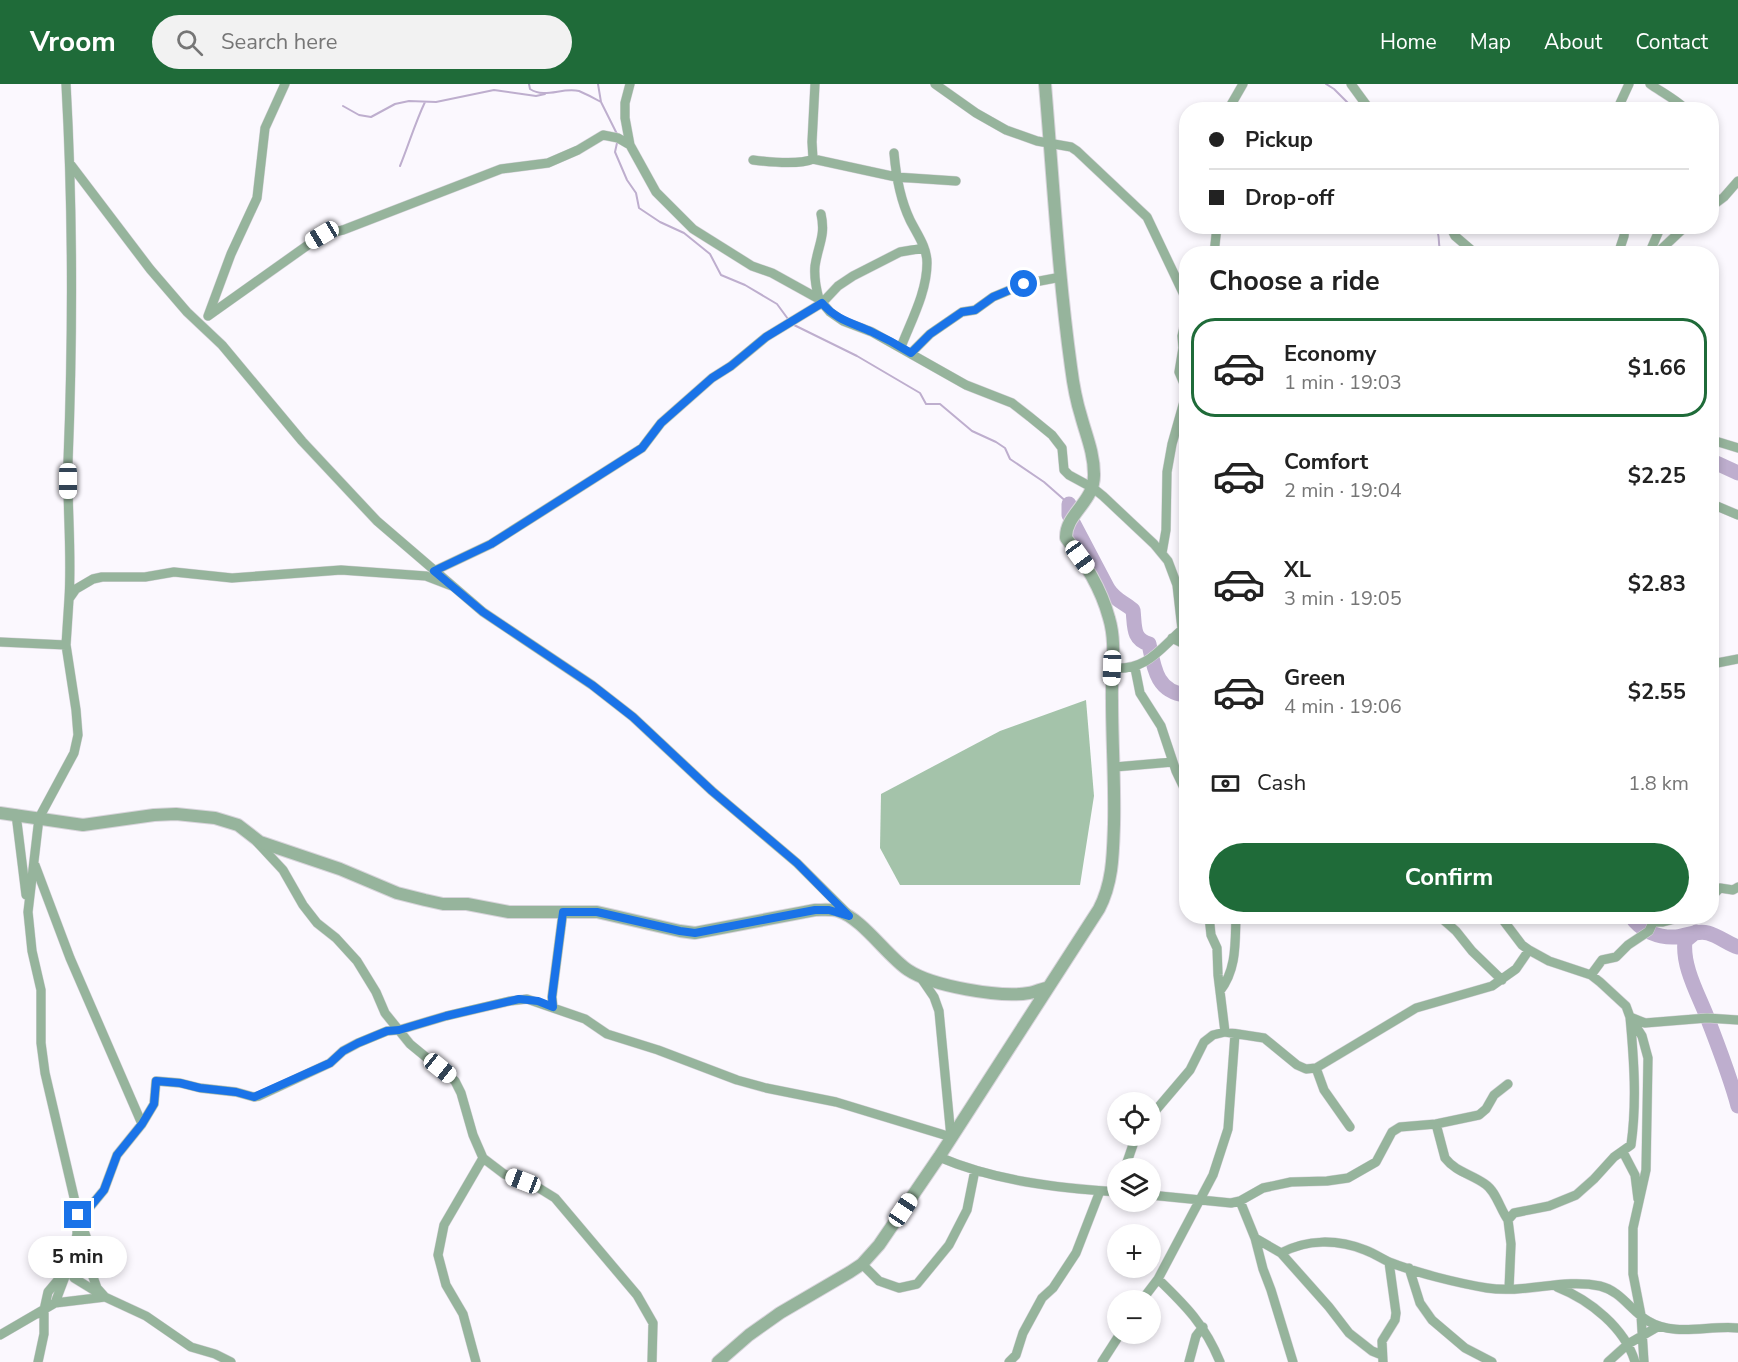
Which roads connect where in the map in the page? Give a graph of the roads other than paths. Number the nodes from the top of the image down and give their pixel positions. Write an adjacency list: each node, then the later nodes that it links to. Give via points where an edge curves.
1 (66, 84): 20 (street)
2 (285, 84): 34 (street, via 265,128 257,198)
3 (630, 84): 15 (street, via 625,118)
4 (815, 84): 18 (street)
5 (935, 84): 16 (street, via 1006,130)
6 (1045, 84): 16 (street)
7 (1243, 84): 11 (street)
8 (1351, 84): 12 (street)
9 (1629, 84): 13 (street)
10 (1650, 84): 14 (street)
11 (1233, 102)
12 (1364, 102)
13 (1621, 102)
14 (1679, 102)
15 (630, 145): 33 (street, via 656,192 693,229 752,266); 34 (street, via 603,135 548,164 501,169 322,235)
16 (1050, 145): 31 (street); 32 (street, via 1077,151 1143,213)
17 (894, 153): 21 (street)
18 (813, 159): 19 (street); 21 (street)
19 (753, 160)
20 (70, 165): 35 (street, via 147,267); 48 (street)
21 (896, 177): 22 (street); 30 (street, via 909,219)
22 (956, 181)
23 (1738, 181): 24 (street)
24 (1719, 201)
25 (821, 214): 33 (street, via 823,239 815,276)
26 (1454, 234): 28 (street)
27 (1677, 234): 29 (street)
28 (1467, 246)
29 (1665, 246)
30 (924, 248): 33 (street, via 900,252 871,266); 36 (street, via 924,285)
31 (1061, 277): 37 (street, via 1024,284 993,297 975,310 962,312); 41 (street, via 1071,371 1094,464)
32 (1179, 282)
33 (820, 301): 36 (street, via 843,321); 45 (street, via 712,378 661,423 642,448 491,544)
34 (208, 316): 35 (street)
35 (203, 328): 45 (street, via 377,521)
36 (901, 347): 37 (street)
37 (911, 353): 41 (street, via 966,385 1012,403 1058,441 1064,454 1064,470)
38 (1179, 417): 44 (street, via 1169,463)
39 (1719, 444): 40 (street)
40 (1738, 448)
41 (1094, 488): 44 (street); 56 (street, via 1072,520 1066,538 1088,568 1109,617)
42 (1719, 507): 43 (street)
43 (1738, 515)
44 (1162, 553): 47 (street, via 1173,570)
45 (434, 571): 46 (street)
46 (452, 586): 48 (street, via 426,576 341,570 232,578 174,572 93,579 76,589); 69 (street, via 633,717 797,863)
47 (1179, 592)
48 (69, 599): 53 (street)
49 (1179, 632): 50 (street)
50 (1172, 638): 52 (street); 57 (street)
51 (0, 642): 53 (street)
52 (1179, 642)
53 (66, 645): 63 (street, via 78,735 74,753)
54 (1738, 659): 55 (street)
55 (1719, 663)
56 (1112, 668): 57 (street); 59 (street)
57 (1135, 668): 58 (street, via 1140,693 1161,726)
58 (1173, 762): 59 (street); 60 (street)
59 (1115, 767): 80 (street, via 1114,847 1108,889 1099,909)
60 (1179, 776)
61 (0, 813): 62 (street)
62 (16, 814): 63 (street); 70 (street)
63 (39, 818): 64 (street, via 83,825 154,815 196,816 232,822); 65 (street)
64 (253, 838): 68 (street, via 425,900 509,912); 85 (street, via 283,870 303,905 357,961)
65 (34, 863): 70 (street); 90 (street, via 70,958)
66 (1738, 887): 67 (street)
67 (1719, 889)
68 (563, 912): 69 (street, via 597,912 695,933 815,910); 82 (street)
69 (849, 916): 78 (street)
70 (29, 922): 104 (street, via 41,990 45,1073)
71 (1210, 924): 81 (street, via 1217,948)
72 (1236, 924): 81 (street, via 1235,959)
73 (1448, 924): 79 (street)
74 (1506, 924): 76 (street)
75 (1653, 924): 77 (street, via 1649,932 1616,957 1602,960)
76 (1529, 950): 77 (street); 79 (street, via 1516,969)
77 (1591, 975): 83 (street, via 1626,1006)
78 (921, 978): 80 (street, via 1010,993); 93 (street, via 933,997 942,1028)
79 (1502, 980): 87 (street, via 1416,1008)
80 (1046, 987): 93 (street)
81 (1220, 991): 86 (street)
82 (553, 1007): 85 (street, via 519,999); 93 (street, via 585,1019 607,1034 737,1080 836,1102)
83 (1630, 1017): 84 (street, via 1645,1023); 94 (street, via 1634,1124 1631,1145); 103 (street, via 1642,1036 1648,1058 1646,1170)
84 (1738, 1020)
85 (399, 1030): 90 (street, via 358,1043 330,1063 254,1097 156,1081 154,1104); 96 (street, via 459,1087)
86 (1230, 1033): 87 (street, via 1264,1038 1297,1065); 89 (street, via 1213,1035 1204,1042 1190,1070); 101 (street, via 1228,1129 1214,1176)
87 (1316, 1068): 92 (street, via 1324,1090)
88 (1508, 1084): 91 (street, via 1479,1116)
89 (1161, 1104)
90 (142, 1124): 104 (street, via 117,1155 104,1190 90,1207)
91 (1436, 1124): 102 (street, via 1400,1127 1392,1132 1376,1162 1348,1178 1291,1182 1263,1188); 105 (street, via 1445,1158 1459,1171 1486,1184)
92 (1350, 1127)
93 (951, 1137): 95 (street)
94 (1623, 1152): 103 (street, via 1635,1176); 105 (street, via 1614,1156 1576,1195 1549,1206 1514,1213)
95 (939, 1157): 97 (street); 109 (street)
96 (483, 1158): 131 (street, via 444,1225 438,1255 446,1285 463,1314); 132 (street, via 504,1174 555,1198 637,1295 653,1323)
97 (975, 1170): 98 (street, via 1022,1181); 109 (street, via 966,1210 949,1245 917,1284 898,1287 879,1281)
98 (1100, 1191): 99 (street); 128 (street, via 1076,1253 1042,1298)
99 (1107, 1191)
100 (1161, 1196): 101 (street)
101 (1202, 1199): 102 (street, via 1220,1203); 112 (street)
102 (1240, 1201): 106 (street)
103 (1638, 1202): 119 (street, via 1633,1228 1634,1274)
104 (77, 1213): 110 (street, via 76,1241); 116 (street, via 87,1239 93,1277)
105 (1508, 1220): 114 (street)
106 (1255, 1238): 107 (street); 137 (street)
107 (1281, 1253): 108 (street, via 1308,1243 1335,1243 1366,1250); 127 (street, via 1349,1333)
108 (1389, 1262): 111 (street); 127 (street, via 1396,1313 1382,1341)
109 (862, 1264): 133 (street, via 780,1313)
110 (69, 1267): 116 (street, via 74,1278); 117 (street); 118 (street, via 52,1285)
111 (1409, 1268): 114 (street, via 1485,1288); 138 (street, via 1420,1303 1431,1320 1465,1348)
112 (1158, 1279): 115 (street); 121 (street)
113 (1555, 1286): 114 (street); 119 (street, via 1604,1287); 126 (street, via 1591,1306)
114 (1509, 1289)
115 (1150, 1290)
116 (105, 1297): 117 (street); 130 (street, via 146,1316 191,1347)
117 (55, 1303): 118 (street)
118 (44, 1310): 123 (street); 129 (street)
119 (1641, 1316): 120 (street); 124 (street)
120 (1659, 1326): 122 (street); 124 (street)
121 (1203, 1327): 135 (street, via 1196,1336); 136 (street)
122 (1738, 1328)
123 (0, 1335)
124 (1642, 1336): 126 (street); 141 (street)
125 (1114, 1344): 134 (street)
126 (1628, 1344): 139 (street); 140 (street)
127 (1382, 1359)
128 (1011, 1361)
129 (38, 1362)
130 (231, 1362)
131 (476, 1362)
132 (652, 1362)
133 (718, 1362)
134 (1102, 1362)
135 (1189, 1362)
136 (1220, 1362)
137 (1293, 1362)
138 (1492, 1362)
139 (1608, 1362)
140 (1635, 1362)
141 (1644, 1362)

